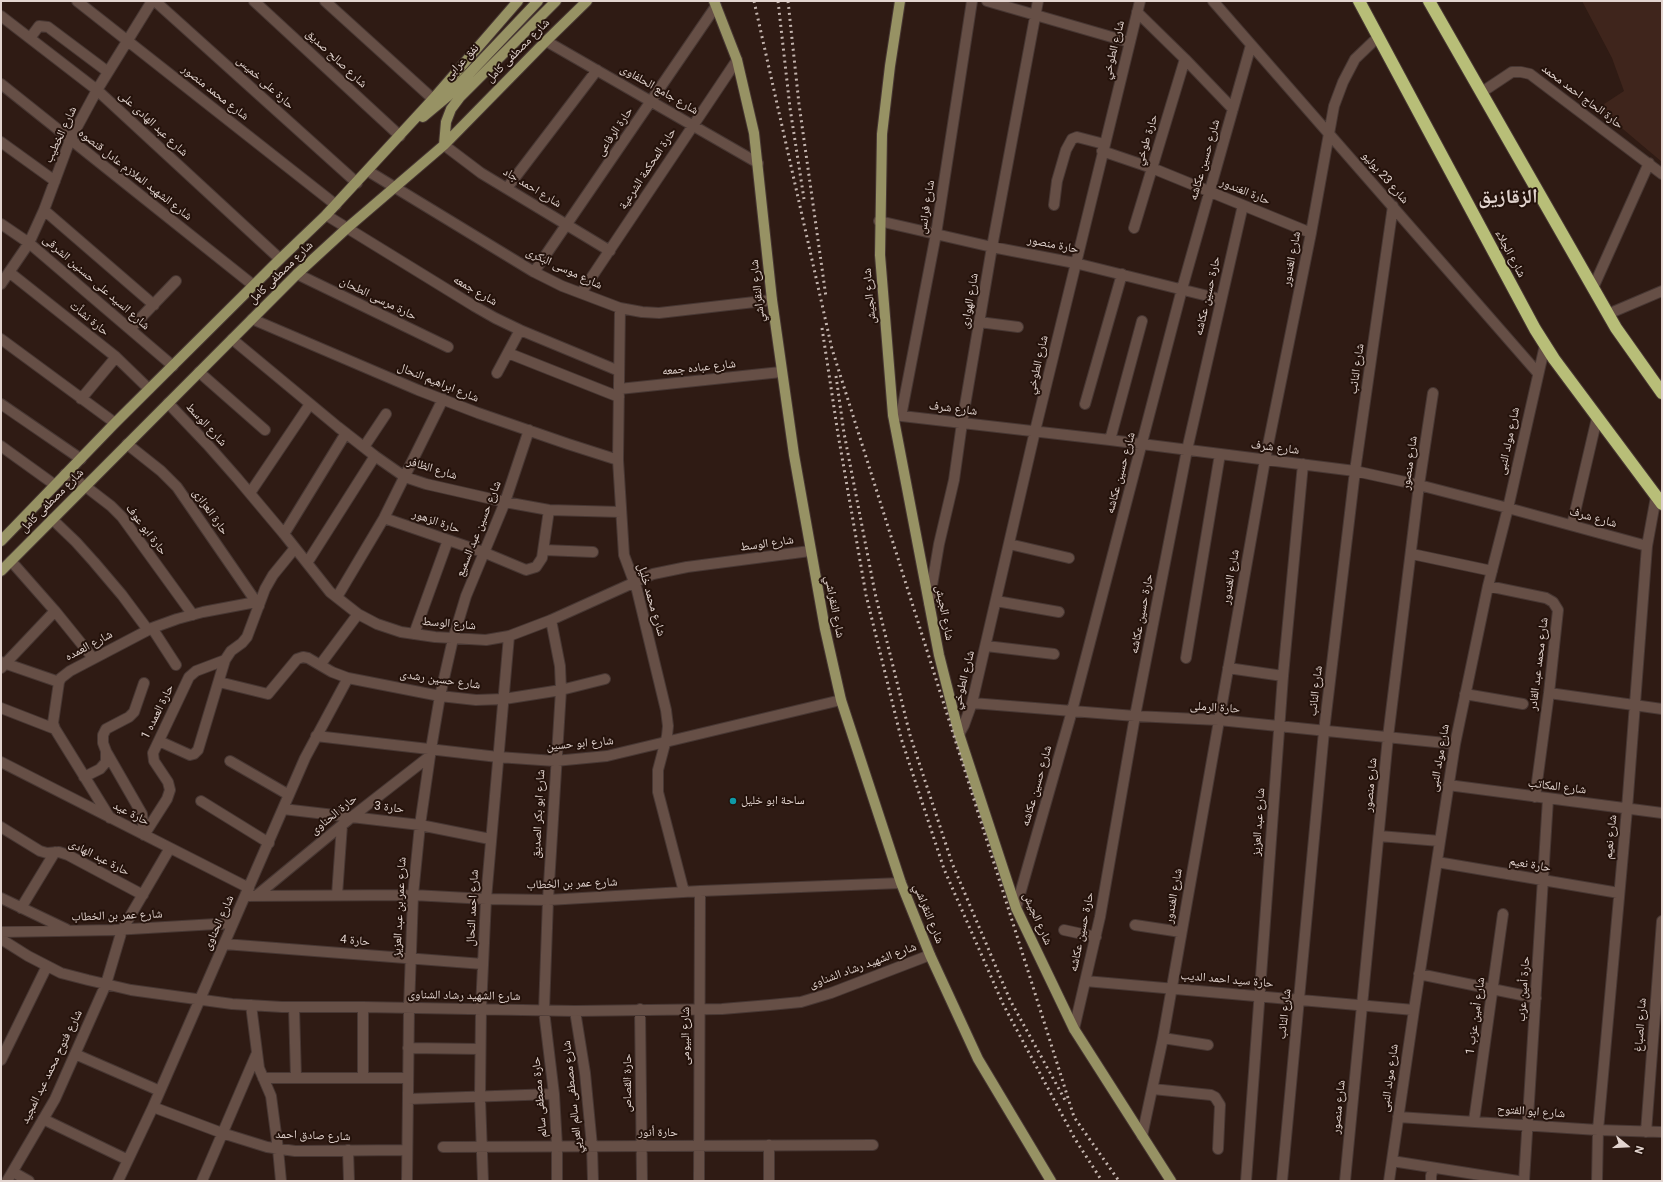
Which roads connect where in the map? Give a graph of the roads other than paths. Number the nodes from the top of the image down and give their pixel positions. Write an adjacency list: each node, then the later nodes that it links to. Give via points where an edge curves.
1 (78, 1): 24 (street, شارع محمد منصور)
2 (152, 1): 24 (street, شارع الخطيب)
3 (155, 1): 51 (street, حارة على خميس)
4 (254, 1): 40 (street, شارع صالح صديق)
5 (325, 1): 35 (street)
6 (518, 1): 35 (main road, شارع مصطفى كامل)
7 (538, 1): 40 (main road, نفق عرابى, via 447,97)
8 (556, 1): 43 (main road, نفق عرابى, via 460,97 446,122)
9 (587, 1): 25 (main road, شارع مصطفى كامل)
10 (900, 1): 61 (main road, شارع الجيش, via 882,134)
11 (972, 1): 67 (street, شارع فرانس)
12 (988, 1): 20 (street)
13 (1038, 1): 20 (street, شارع الهوارى)
14 (1140, 1): 19 (street, شارع الطوخي)
15 (1213, 1): 27 (street, شارع 23 يوليو)
16 (1359, 1): 22 (highway, شارع الجلاء)
17 (1431, 2): 34 (highway)
18 (715, 3): 29 (main road, شارع النقراشي); 36 (street, حارة الرفاعى)
19 (1137, 12): 26 (street, شارع الطوخي); 28 (street)
20 (1035, 15): 26 (street); 69 (street, شارع الهوارى)
21 (1, 16): 23 (street, شارع عبد الهادى على)
22 (1378, 37): 39 (street, شارع الغندور, via 1355,59 1334,106); 97 (highway, شارع الجلاء)
23 (30, 38): 31 (street, via 39,26 48,26); 33 (street, شارع عبد الهادى على)
24 (127, 41): 31 (street, شارع الخطيب); 55 (street, شارع محمد منصور)
25 (546, 41): 30 (street, شارع جامع الحلفاوى); 43 (main road, شارع مصطفى كامل)
26 (1129, 42): 44 (street, شارع الطوخي)
27 (1251, 45): 37 (street, شارع حسين عكاشه); 39 (street, شارع 23 يوليو)
28 (1185, 59): 37 (street); 47 (street, حارة طوخي)
29 (737, 60): 38 (street, حارة المحكمة الشرعية); 45 (main road, شارع النقراشي, via 754,133)
30 (597, 70): 36 (street, شارع جامع الحلفاوى); 53 (street)
31 (108, 72): 33 (street, شارع الخطيب)
32 (1, 84): 41 (street, شارع الشهيد الملازم عادل قنصوه)
33 (97, 90): 41 (street, شارع الخطيب); 71 (street, شارع عبد الهادى على)
34 (1482, 92): 46 (street, حارة الحاج احمد محمد, via 1512,72 1530,74); 80 (highway)
35 (433, 99): 40 (main road, شارع مصطفى كامل)
36 (651, 102): 38 (street, شارع جامع الحلفاوى); 63 (street, حارة الرفاعى)
37 (1233, 109): 54 (street, شارع حسين عكاشه)
38 (693, 125): 45 (street, شارع جامع الحلفاوى); 70 (street, حارة المحكمة الشرعية)
39 (1328, 132): 58 (street, شارع 23 يوليو); 66 (street, شارع الغندور)
40 (400, 136): 48 (main road, شارع مصطفى كامل)
41 (70, 140): 50 (street, شارع الخطيب); 79 (street, شارع الشهيد الملازم عادل قنصوه)
42 (1, 142): 50 (street)
43 (444, 144): 52 (main road, شارع مصطفى كامل); 53 (street, شارع احمد جاد, via 481,173)
44 (1103, 148): 47 (street, حارة الغندور); 56 (street, حارة الغندور, via 1077,137 1072,139 1057,181); 72 (street, شارع الطوخي)
45 (758, 163): 85 (main road, شارع النقراشي)
46 (1649, 163): 49 (street, حارة الحاج احمد محمد); 80 (street)
47 (1152, 168): 54 (street, حارة الغندور); 64 (street, حارة طوخي)
48 (368, 171): 51 (main road, شارع مصطفى كامل); 52 (street, شارع موسى البكرى)
49 (1662, 174)
50 (55, 181): 59 (street, شارع الخطيب)
51 (357, 184): 55 (main road, شارع مصطفى كامل)
52 (395, 187): 65 (main road, شارع مصطفى كامل); 74 (street, شارع موسى البكرى)
53 (507, 188): 63 (street, شارع احمد جاد)
54 (1210, 192): 57 (street, حارة الغندور); 81 (street, شارع حسين عكاشه)
55 (336, 205): 60 (main road, شارع مصطفى كامل)
56 (1054, 205)
57 (1243, 205): 66 (street, حارة الغندور); 84 (street, حارة حسين عكاشه)
58 (1393, 206): 105 (street, شارع 23 يوليو); 138 (street, شارع النائب)
59 (44, 210): 68 (street, شارع الخطيب); 86 (street)
60 (326, 215): 65 (street, شارع جمعه); 71 (main road, شارع مصطفى كامل)
61 (879, 221): 67 (street, حارة منصور); 118 (main road, شارع الجيش, via 880,255)
62 (1, 224): 68 (street, شارع السيد على حسنين الشرقى)
63 (567, 224): 70 (street, شارع احمد جاد); 74 (street, حارة الرفاعى)
64 (1134, 228)
65 (346, 229): 75 (main road, شارع مصطفى كامل); 94 (street, شارع جمعه, via 474,306)
66 (1311, 233): 136 (street, شارع الغندور)
67 (936, 234): 69 (street, حارة منصور); 118 (street, شارع فرانس)
68 (29, 243): 73 (street, شارع الخطيب); 93 (street, شارع السيد على حسنين الشرقى)
69 (992, 247): 72 (street, حارة منصور); 91 (street, شارع الهوارى)
70 (610, 251): 83 (street, حارة المحكمة الشرعية)
71 (280, 259): 79 (main road, شارع مصطفى كامل)
72 (1075, 263): 76 (street, حارة منصور); 124 (street, شارع الطوخي)
73 (9, 272): 78 (street, شارع الخطيب); 100 (street, حارة نشأت)
74 (534, 272): 83 (street, شارع موسى البكرى)
75 (297, 274): 89 (main road, شارع مصطفى كامل); 98 (street, حارة مرسى الطحان)
76 (1122, 274): 81 (street, حارة منصور); 116 (street)
77 (176, 281): 86 (street)
78 (1, 284)
79 (253, 285): 101 (main road, شارع مصطفى كامل)
80 (1593, 288): 88 (highway)
81 (1182, 289): 84 (street, حارة منصور); 128 (street, شارع حسين عكاشه)
82 (1662, 291): 88 (street)
83 (582, 293): 87 (street, شارع موسى البكرى)
84 (1220, 299): 131 (street, حارة حسين عكاشه)
85 (772, 300): 87 (street, شارع موسى البكرى, via 659,313); 104 (main road, شارع النقراشي)
86 (154, 305): 93 (street)
87 (620, 308): 102 (street, شارع محمد خليل)
88 (1608, 314): 110 (highway)
89 (252, 319): 96 (main road, شارع مصطفى كامل); 112 (street, شارع ابراهيم النحال)
90 (1142, 321): 126 (street)
91 (980, 322): 92 (street); 121 (street, شارع الهوارى)
92 (1018, 327)
93 (130, 329): 101 (street, شارع السيد على حسنين الشرقى)
94 (520, 330): 99 (street); 102 (street, شارع جمعه)
95 (1, 339): 111 (street)
96 (232, 339): 103 (main road, شارع مصطفى كامل); 115 (street, شارع الظافر)
97 (1545, 345): 105 (street, شارع مولد النبى); 119 (highway, شارع الجلاء)
98 (448, 347)
99 (508, 353): 106 (street); 108 (street)
100 (116, 357): 107 (street, حارة نشأت); 111 (street)
101 (173, 366): 107 (main road, شارع مصطفى كامل)
102 (619, 371): 108 (street, شارع محمد خليل)
103 (199, 372): 114 (main road, شارع مصطفى كامل); 122 (street)
104 (781, 372): 108 (street, شارع عباده جمعه); 160 (main road, شارع النقراشي)
105 (1537, 372): 147 (street, شارع مولد النبى)
106 (497, 373)
107 (149, 389): 120 (main road, شارع مصطفى كامل)
108 (619, 393): 135 (street, شارع محمد خليل)
109 (1433, 393): 142 (street, شارع منصور)
110 (1662, 393)
111 (81, 399): 120 (street)
112 (443, 399): 123 (street, شارع ابراهيم النحال); 140 (street)
113 (1, 404): 134 (street)
114 (168, 404): 127 (main road, شارع مصطفى كامل); 144 (street, شارع الوسط)
115 (310, 404): 125 (street, شارع الظافر); 144 (street)
116 (1085, 404)
117 (386, 414): 130 (street)
118 (897, 416): 121 (street, شارع شرف); 174 (main road, شارع الجيش)
119 (1597, 418): 145 (highway, شارع الجلاء); 152 (street)
120 (115, 423): 134 (main road, شارع مصطفى كامل)
121 (962, 423): 124 (street, شارع شرف); 174 (street, شارع الهوارى, via 954,480)
122 (265, 430)
123 (529, 430): 135 (street, شارع ابراهيم النحال); 146 (street, شارع حسين عبد السميع)
124 (1035, 431): 126 (street, شارع شرف); 156 (street, شارع الطوخي)
125 (346, 433): 130 (street, شارع الظافر); 153 (street)
126 (1110, 440): 128 (street, شارع شرف)
127 (127, 444): 143 (main road, شارع مصطفى كامل); 173 (street, حارة العزازى, via 177,487)
128 (1142, 444): 131 (street, شارع شرف); 210 (street, شارع حسين عكاشه)
129 (1, 446): 141 (street)
130 (364, 447): 133 (street, شارع الظافر)
131 (1187, 450): 132 (street, شارع شرف); 211 (street, حارة حسين عكاشه)
132 (1220, 454): 136 (street, شارع شرف); 187 (street)
133 (375, 456): 140 (street, شارع الظافر); 166 (street)
134 (81, 459): 139 (main road, شارع مصطفى كامل)
135 (618, 460): 149 (street, شارع محمد خليل)
136 (1265, 460): 137 (street, شارع شرف); 192 (street, شارع الغندور)
137 (1303, 464): 138 (street, شارع شرف); 193 (street, شارع عبد العزيز)
138 (1355, 471): 142 (street, شارع شرف); 215 (street, شارع النائب)
139 (65, 474): 141 (main road, شارع مصطفى كامل); 143 (street, حارة ابو عوف)
140 (405, 477): 146 (street, شارع الظافر); 150 (street)
141 (55, 485): 154 (main road, شارع مصطفى كامل)
142 (1419, 485): 147 (street, شارع شرف); 163 (street, شارع منصور)
143 (85, 486): 151 (main road, شارع مصطفى كامل); 178 (street, حارة ابو عوف, via 122,517)
144 (250, 493): 153 (street, شارع الوسط)
145 (1659, 500): 157 (street, شارع نعيم)
146 (505, 502): 148 (street, شارع الظافر); 161 (street, شارع حسين عبد السميع)
147 (1508, 508): 152 (street, شارع شرف); 167 (street, شارع مولد النبى)
148 (549, 510): 149 (street, شارع الظافر); 159 (street, حارة الزهور)
149 (621, 512): 169 (street, شارع محمد خليل, via 624,554)
150 (384, 518): 155 (street, حارة الزهور); 171 (street)
151 (52, 519): 165 (main road, شارع مصطفى كامل); 180 (street, via 94,562)
152 (1572, 525): 157 (street, شارع شرف)
153 (284, 534): 158 (street, شارع الوسط)
154 (2, 538)
155 (448, 540): 161 (street, حارة الزهور); 181 (street)
156 (1009, 544): 164 (street); 172 (street, شارع الطوخي)
157 (1647, 546): 207 (street, شارع نعيم)
158 (295, 548): 166 (street, شارع الوسط); 173 (street, via 273,575)
159 (544, 550): 161 (street, حارة الزهور, via 536,567 526,570); 162 (street)
160 (810, 551): 169 (street, شارع الوسط, via 687,567 653,574); 204 (main road, شارع النقراشي)
161 (483, 552): 183 (street, شارع حسين عبد السميع)
162 (593, 552)
163 (1412, 554): 167 (street); 218 (street, شارع منصور)
164 (1069, 558)
165 (11, 561): 168 (main road, شارع مصطفى كامل); 175 (street)
166 (307, 563): 171 (street, شارع الوسط)
167 (1492, 570): 170 (street, شارع مولد النبى)
168 (1, 571)
169 (634, 582): 179 (street, شارع الوسط); 220 (street, شارع محمد خليل, via 666,710 668,726)
170 (1488, 586): 200 (street, شارع محمد عبد القادر, via 1546,598 1553,602 1558,610); 201 (street, شارع مولد النبى)
171 (337, 597): 177 (street, شارع الوسط)
172 (996, 601): 176 (street); 184 (street, شارع الطوخي)
173 (258, 604): 178 (street, شارع العمده); 188 (street, via 247,636 231,651)
174 (929, 606): 216 (main road, شارع الجيش, via 938,654)
175 (55, 611): 186 (street); 189 (street)
176 (1059, 612)
177 (358, 614): 181 (street, شارع الوسط, via 377,624); 191 (street)
178 (192, 615): 180 (street, شارع العمده)
179 (551, 620): 182 (street, شارع الوسط); 199 (street, شارع ابو بكر الصديق, via 560,666)
180 (150, 629): 186 (street, شارع العمده); 190 (street)
181 (414, 634): 183 (street, شارع الوسط)
182 (509, 636): 183 (street, شارع الوسط, via 486,640); 203 (street, شارع احمد النحال)
183 (453, 639): 202 (street, شارع عمر بن عبد العزيز)
184 (986, 646): 185 (street); 205 (street, شارع الطوخي)
185 (1054, 654)
186 (93, 658): 196 (street, شارع العمده, via 64,675)
187 (1186, 658)
188 (226, 660): 197 (street); 219 (street, حارة العمده 1, via 196,671 190,677)
189 (2, 664): 196 (street)
190 (176, 665)
191 (320, 665): 194 (street, شارع حسين رشدى); 197 (street, شارع حسين رشدى, via 308,658 297,659 268,694)
192 (1228, 668): 193 (street); 212 (street, شارع الغندور)
193 (1283, 676): 213 (street, شارع عبد العزيز)
194 (348, 678): 202 (street, شارع حسين رشدى); 217 (street, شارع الحناوى)
195 (605, 679): 199 (street, شارع حسين رشدى)
196 (59, 682): 214 (street, via 53,723)
197 (219, 682): 219 (street, via 195,753 190,755)
198 (144, 683): 222 (street, via 134,712 106,729 103,743)
199 (561, 690): 203 (street, شارع حسين رشدى); 226 (street, شارع ابو بكر الصديق)
200 (1549, 693): 207 (street); 231 (street, شارع محمد عبد القادر)
201 (1465, 694): 206 (street); 221 (street, شارع مولد النبى)
202 (440, 696): 203 (street, شارع حسين رشدى, via 476,700); 223 (street, شارع عمر بن عبد العزيز)
203 (504, 699): 224 (street, شارع احمد النحال)
204 (841, 700): 220 (street, شارع ابو حسين); 251 (main road, شارع النقراشي)
205 (972, 703): 210 (street, حارة الرملى); 216 (street, شارع الطوخي)
206 (1523, 704)
207 (1635, 705): 209 (street); 235 (street, شارع نعيم)
208 (1, 708): 214 (street)
209 (1662, 709)
210 (1072, 711): 211 (street, حارة الرملى); 264 (street, شارع حسين عكاشه)
211 (1135, 716): 212 (street, حارة الرملى); 274 (street, حارة حسين عكاشه)
212 (1219, 720): 213 (street, حارة الرملى); 273 (street, شارع الغندور)
213 (1279, 726): 215 (street, حارة الرملى); 286 (street, شارع عبد العزيز)
214 (55, 729): 228 (street)
215 (1324, 731): 218 (street, حارة الرملى); 289 (street, شارع النائب)
216 (959, 734): 264 (main road, شارع الجيش)
217 (316, 736): 223 (street, شارع ابو حسين); 230 (street, شارع الحناوى)
218 (1388, 737): 221 (street, حارة الرملى); 243 (street, شارع منصور)
219 (159, 741): 242 (street, حارة العمده 1, via 153,753 154,761 168,782 170,790)
220 (665, 743): 226 (street, شارع ابو حسين, via 606,756); 254 (street, شارع محمد خليل, via 658,770 658,792)
221 (1455, 744): 229 (street, شارع مولد النبى)
222 (106, 751): 228 (street, via 106,762 100,769); 242 (street, via 139,808 144,820)
223 (430, 752): 224 (street, شارع ابو حسين); 237 (street, حارة الحناوى); 240 (street, شارع عمر بن عبد العزيز)
224 (498, 757): 226 (street, شارع ابو حسين); 244 (street, شارع احمد النحال)
225 (230, 761): 230 (street)
226 (555, 761): 262 (street, شارع ابو بكر الصديق)
227 (1, 762): 238 (street, حارة عيد)
228 (84, 777): 238 (street)
229 (1448, 785): 231 (street, شارع المكاتب); 245 (street, شارع مولد النبى)
230 (289, 795): 234 (street, شارع الحناوى)
231 (1535, 797): 232 (street, شارع المكاتب)
232 (1548, 799): 235 (street, شارع المكاتب); 250 (street, حارة أمين عزب)
233 (201, 801): 246 (street)
234 (283, 809): 237 (street, حارة 3); 246 (street, شارع الحناوى)
235 (1627, 809): 236 (street, شارع المكاتب); 255 (street, شارع نعيم)
236 (1662, 813)
237 (353, 816): 239 (street, حارة الحناوى); 240 (street, حارة 3)
238 (110, 818): 242 (street, حارة عيد)
239 (342, 825): 257 (street); 259 (street, حارة الحناوى)
240 (420, 825): 244 (street, حارة 3); 258 (street, شارع عمر بن عبد العزيز)
241 (1, 827): 248 (street, حارة عبد الهادى, via 40,851)
242 (144, 835): 247 (street, حارة عيد)
243 (1379, 836): 245 (street); 291 (street, شارع منصور)
244 (490, 839): 261 (street, شارع احمد النحال)
245 (1440, 841): 249 (street, شارع مولد النبى)
246 (268, 843): 253 (street, شارع الحناوى)
247 (170, 848): 253 (street, حارة عيد); 256 (street, شارع فتوح محمد عبد المجيد)
248 (55, 852): 256 (street, حارة عبد الهادى, via 68,855); 263 (street)
249 (1437, 862): 250 (street, حارة نعيم); 281 (street, شارع مولد النبى)
250 (1544, 880): 255 (street, حارة نعيم); 287 (street, حارة أمين عزب)
251 (901, 882): 252 (street, شارع عمر بن الخطاب); 277 (main road, شارع النقراشي)
252 (700, 891): 254 (street, شارع عمر بن الخطاب); 297 (street, شارع البيومى)
253 (247, 892): 259 (street, شارع عمر بن الخطاب); 267 (street, شارع الحناوى)
254 (684, 892): 262 (street, شارع عمر بن الخطاب)
255 (1619, 893): 323 (street, شارع نعيم)
256 (143, 895): 269 (street, شارع فتوح محمد عبد المجيد)
257 (337, 895): 258 (street, شارع عمر بن الخطاب); 259 (street, شارع عمر بن الخطاب)
258 (413, 895): 261 (street, شارع عمر بن الخطاب); 278 (street, شارع عمر بن عبد العزيز)
259 (256, 896)
260 (1, 898): 263 (street)
261 (486, 899): 262 (street, شارع عمر بن الخطاب); 279 (street, شارع احمد النحال)
262 (548, 900): 299 (street, شارع ابو بكر الصديق)
263 (21, 908): 271 (street)
264 (1016, 908): 301 (main road, شارع الجيش)
265 (1503, 914): 285 (street, شارع أمين عزب 1)
266 (1662, 921): 324 (street, شارع الصباغ)
267 (233, 923): 269 (street, شارع عمر بن الخطاب); 276 (street, شارع الحناوى)
268 (1135, 925): 273 (street)
269 (122, 930): 271 (street, شارع عمر بن الخطاب); 283 (street, شارع فتوح محمد عبد المجيد)
270 (1064, 930): 274 (street)
271 (69, 931): 272 (street, شارع عمر بن الخطاب)
272 (1, 932)
273 (1181, 932): 284 (street, شارع الغندور)
274 (1096, 937): 282 (street, حارة حسين عكاشه)
275 (1, 939): 280 (street, شارع الشهيد رشاد الشناوى)
276 (224, 944): 278 (street, حارة 4); 288 (street, شارع الحناوى)
277 (930, 955): 297 (street, شارع الشهيد رشاد الشناوى, via 831,994 801,1002); 356 (main road, شارع النقراشي, via 978,1059)
278 (410, 959): 279 (street, حارة 4); 294 (street, شارع عمر بن عبد العزيز)
279 (483, 964): 295 (street, شارع احمد النحال)
280 (47, 966): 283 (street, شارع الشهيد رشاد الشناوى); 308 (street)
281 (1419, 974): 285 (street); 298 (street, شارع مولد النبى)
282 (1085, 981): 284 (street, حارة سيد احمد الديب); 301 (street, حارة حسين عكاشه)
283 (106, 984): 288 (street, شارع الشهيد رشاد الشناوى); 306 (street, شارع فتوح محمد عبد المجيد)
284 (1171, 988): 286 (street, حارة سيد احمد الديب); 302 (street, شارع الغندور)
285 (1493, 989): 287 (street); 321 (street, شارع أمين عزب 1)
286 (1259, 997): 289 (street, حارة سيد احمد الديب); 358 (street, شارع عبد العزيز)
287 (1536, 998): 322 (street, حارة أمين عزب)
288 (199, 999): 290 (street, شارع الشهيد رشاد الشناوى); 314 (street, شارع الحناوى)
289 (1299, 999): 291 (street, حارة سيد احمد الديب); 359 (street, شارع النائب)
290 (251, 1005): 292 (street, شارع الشهيد رشاد الشناوى); 307 (street)
291 (1363, 1005): 298 (street, حارة سيد احمد الديب); 360 (street, شارع منصور)
292 (294, 1007): 293 (street, شارع الشهيد رشاد الشناوى); 310 (street)
293 (363, 1007): 294 (street, شارع الشهيد رشاد الشناوى); 311 (street)
294 (409, 1008): 295 (street, شارع الشهيد رشاد الشناوى); 304 (street, شارع عمر بن عبد العزيز)
295 (481, 1009): 299 (street, شارع الشهيد رشاد الشناوى); 305 (street, شارع احمد النحال)
296 (640, 1009): 297 (street, شارع الشهيد رشاد الشناوى); 300 (street, شارع الشهيد رشاد الشناوى); 332 (street, حارة القصاص)
297 (700, 1009): 333 (street, شارع البيومى)
298 (1414, 1010): 319 (street, شارع مولد النبى)
299 (544, 1011): 300 (street, شارع الشهيد رشاد الشناوى); 315 (street, حارة مصطفى سالم)
300 (575, 1011): 331 (street, شارع مصطفى سالم العربي, via 585,1073)
301 (1074, 1029): 327 (main road, شارع الجيش)
302 (1163, 1038): 303 (street); 313 (street, شارع الغندور)
303 (1208, 1045)
304 (408, 1048): 305 (street); 312 (street, شارع عمر بن عبد العزيز)
305 (480, 1049): 316 (street, شارع احمد النحال)
306 (75, 1054): 314 (street); 320 (street, شارع فتوح محمد عبد المجيد)
307 (256, 1055): 309 (street); 326 (street)
308 (1, 1060)
309 (263, 1078): 310 (street); 336 (street, via 271,1096)
310 (296, 1078): 311 (street)
311 (364, 1078): 312 (street)
312 (408, 1078): 317 (street, شارع عمر بن عبد العزيز)
313 (1153, 1089): 327 (street, شارع الغندور); 337 (street, via 1215,1097 1220,1105)
314 (160, 1091): 318 (street, شارع الحناوى)
315 (554, 1094): 316 (street); 330 (street, حارة مصطفى سالم)
316 (480, 1098): 317 (street); 335 (street, شارع احمد النحال)
317 (408, 1099): 339 (street, شارع عمر بن عبد العزيز)
318 (153, 1106): 326 (street, شارع صادق احمد); 340 (street, شارع الحناوى)
319 (1398, 1117): 321 (street, شارع ابو الفتوح); 341 (street, شارع مولد النبى)
320 (43, 1119): 340 (street); 343 (street, شارع فتوح محمد عبد المجيد)
321 (1474, 1121): 322 (street, شارع ابو الفتوح)
322 (1527, 1125): 323 (street, شارع ابو الفتوح); 364 (street, حارة أمين عزب)
323 (1598, 1130): 324 (street, شارع ابو الفتوح); 365 (street, شارع نعيم)
324 (1646, 1132): 325 (street, شارع ابو الفتوح)
325 (1662, 1132)
326 (222, 1133): 336 (street, شارع صادق احمد); 346 (street)
327 (1142, 1136): 357 (main road, شارع الجيش)
328 (769, 1145): 329 (street, حارة أنور); 333 (street, حارة أنور); 355 (street)
329 (873, 1145)
330 (558, 1146): 331 (street, حارة أنور); 335 (street, حارة أنور); 351 (street, حارة مصطفى سالم)
331 (592, 1146): 332 (street, حارة أنور); 352 (street, شارع مصطفى سالم العربي)
332 (641, 1146): 333 (street, حارة أنور); 353 (street, حارة القصاص)
333 (699, 1146): 354 (street, شارع البيومى)
334 (443, 1147): 335 (street, حارة أنور)
335 (482, 1147): 350 (street, شارع احمد النحال)
336 (278, 1149): 338 (street, شارع صادق احمد); 347 (street)
337 (1218, 1149)
338 (348, 1150): 339 (street, شارع صادق احمد); 348 (street)
339 (407, 1150): 349 (street, شارع عمر بن عبد العزيز)
340 (128, 1160): 345 (street, شارع الحناوى)
341 (1392, 1161): 342 (street); 361 (street, شارع مولد النبى)
342 (1433, 1168): 362 (street); 363 (street)
343 (10, 1177): 344 (street)
344 (29, 1181)
345 (118, 1181)
346 (202, 1181)
347 (280, 1181)
348 (349, 1181)
349 (408, 1181)
350 (483, 1181)
351 (557, 1181)
352 (593, 1181)
353 (642, 1181)
354 (699, 1181)
355 (769, 1181)
356 (1051, 1181)
357 (1171, 1181)
358 (1246, 1181)
359 (1282, 1181)
360 (1345, 1181)
361 (1389, 1181)
362 (1432, 1181)
363 (1518, 1181)
364 (1524, 1181)
365 (1597, 1181)

